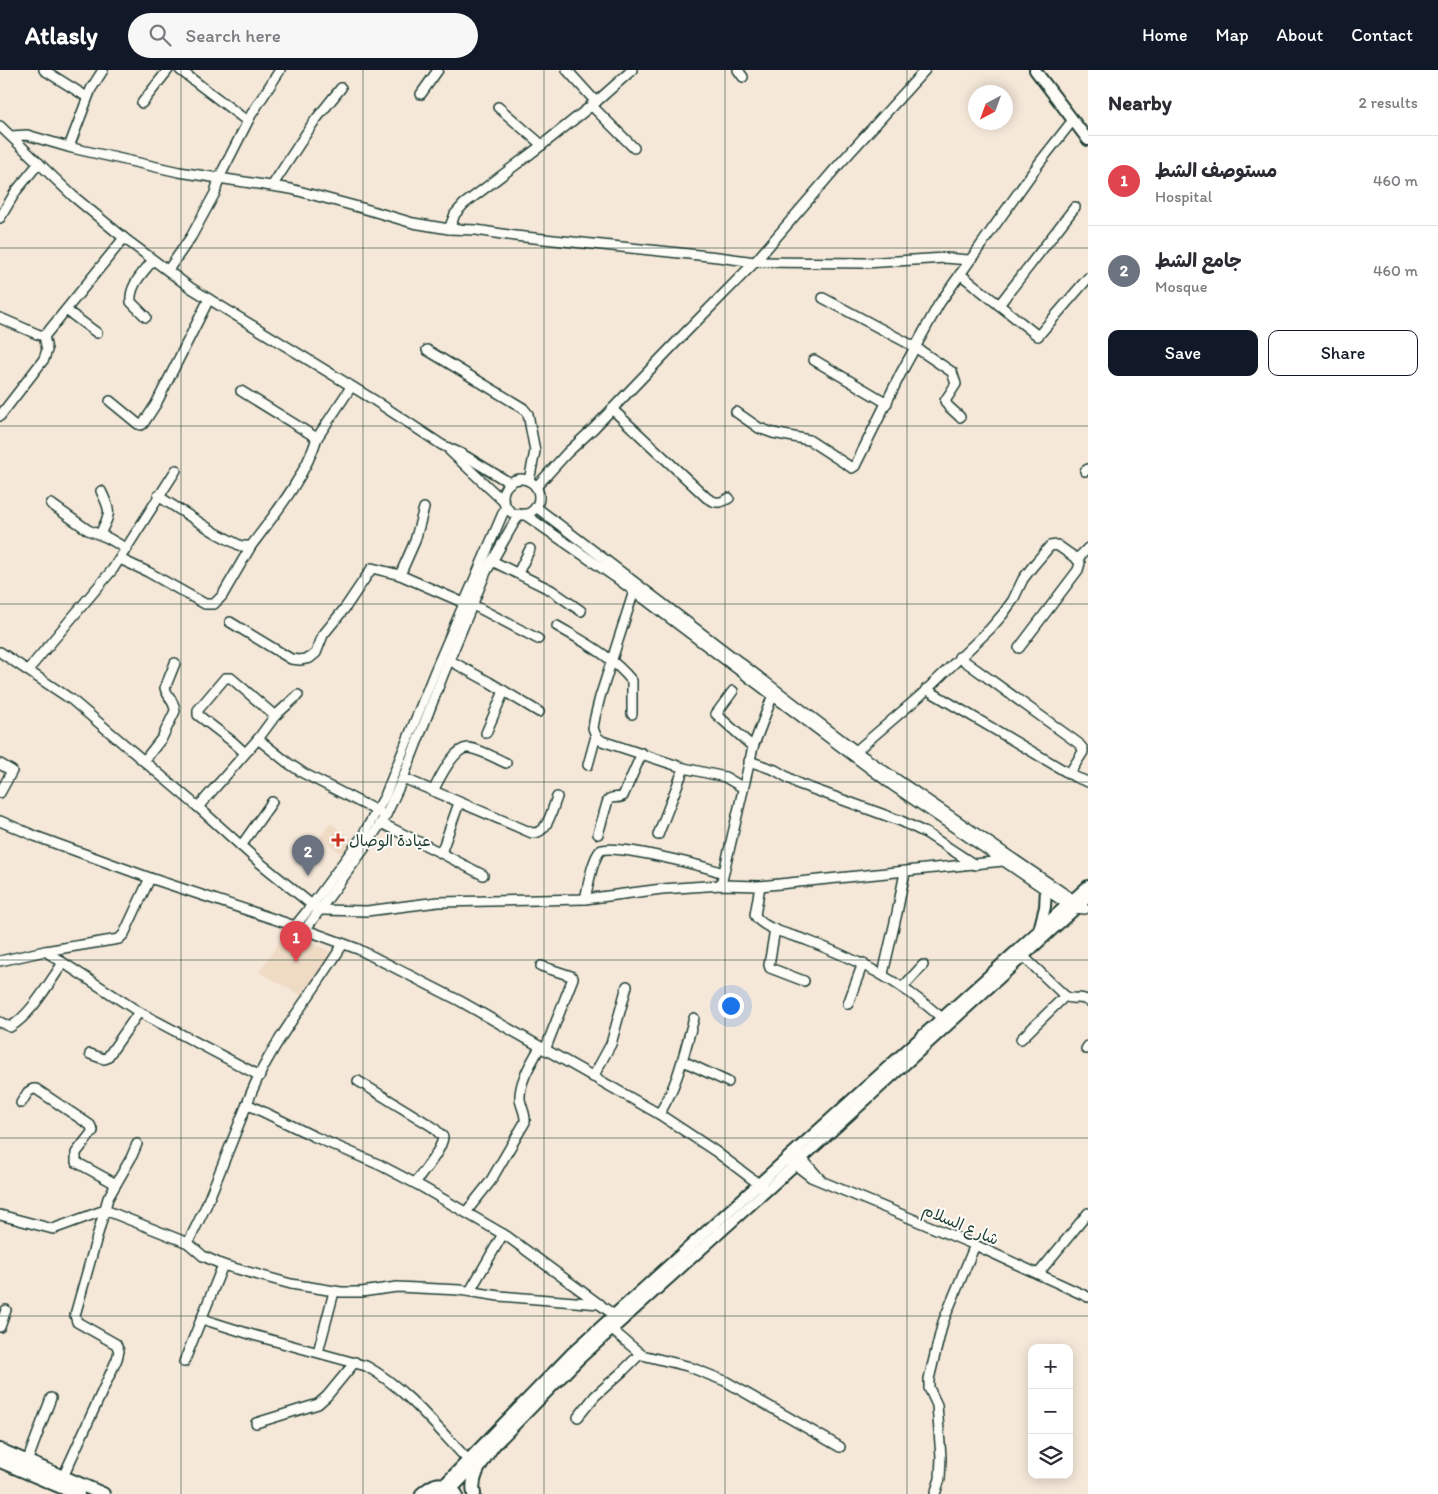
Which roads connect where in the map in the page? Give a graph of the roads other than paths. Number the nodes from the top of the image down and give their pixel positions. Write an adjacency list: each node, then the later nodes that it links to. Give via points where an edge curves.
1 (44, 70): 14 (street)
2 (103, 70): 14 (street)
3 (168, 70): 15 (street)
4 (180, 70): 19 (street)
5 (280, 70): 19 (street)
6 (438, 70): 13 (street)
7 (567, 70): 16 (street)
8 (632, 70): 16 (street)
9 (925, 70): 36 (street)
10 (1036, 70): 18 (main road)
11 (1043, 70): 21 (main road)
12 (340, 88): 29 (street, via 313,122)
13 (421, 94)
14 (87, 97): 25 (street)
15 (142, 104)
16 (593, 104): 24 (street); 26 (street)
17 (498, 107): 24 (street)
18 (1073, 120): 23 (main road); 35 (street)
19 (247, 121): 28 (street)
20 (0, 126): 22 (street)
21 (1088, 129)
22 (11, 136): 25 (street, via 27,135); 27 (street)
23 (1088, 140)
24 (542, 145): 32 (street, via 464,204 455,214)
25 (69, 147): 28 (street, via 136,164)
26 (634, 148)
27 (39, 164): 31 (street); 33 (street)
28 (219, 178): 29 (street); 37 (street, via 215,193)
29 (272, 186): 32 (street, via 413,223)
30 (1075, 207): 42 (street)
31 (0, 218)
32 (449, 229): 36 (street)
33 (124, 238): 34 (street); 43 (street)
34 (153, 260): 37 (street); 44 (street, via 130,294 131,302)
35 (970, 260): 36 (street, via 945,258 865,264); 38 (street)
36 (755, 262): 55 (street)
37 (168, 270): 41 (street)
38 (960, 274): 42 (street); 48 (street)
39 (1088, 278): 42 (street, via 1038,336)
40 (823, 298): 48 (street)
41 (209, 299): 51 (street); 53 (street, via 144,424 138,424)
42 (999, 305)
43 (66, 310): 46 (street); 47 (street)
44 (146, 317)
45 (0, 318): 47 (street)
46 (97, 333)
47 (44, 336): 57 (street, via 47,345 44,359)
48 (915, 348): 54 (street); 58 (street, via 952,372 956,384 945,401)
49 (427, 350): 62 (street, via 523,408 529,420 535,451)
50 (814, 360): 54 (street)
51 (351, 387): 59 (street); 60 (street)
52 (241, 390): 59 (street)
53 (110, 401)
54 (887, 403): 56 (street, via 852,468 809,440 759,428)
55 (612, 409): 64 (street); 67 (street, via 707,498 717,503)
56 (736, 412)
57 (0, 416)
58 (960, 417)
59 (316, 438): 74 (street, via 312,454 281,505)
60 (442, 444): 63 (street); 69 (street)
61 (176, 470): 66 (street)
62 (528, 481): 63 (street, via 519,479); 64 (street)
63 (510, 483): 69 (street, via 504,492)
64 (536, 487): 70 (street, via 539,497)
65 (100, 491): 73 (street, via 109,513)
66 (158, 496): 74 (street, via 216,534 241,546); 77 (street)
67 (729, 498)
68 (51, 504): 73 (street, via 88,530)
69 (505, 504): 72 (street, via 514,513); 84 (street)
70 (536, 507): 72 (street); 99 (street)
71 (424, 508): 82 (street)
72 (521, 514): 80 (street); 83 (street)
73 (100, 534): 77 (street)
74 (250, 546): 78 (street, via 222,596 214,604 205,604)
75 (1088, 548): 79 (street)
76 (530, 549): 81 (street)
77 (127, 550): 78 (street)
78 (120, 559): 95 (street)
79 (1077, 559): 89 (street, via 1080,563 1078,570); 91 (street, via 1057,545 1050,546 1023,579 1003,614)
80 (492, 562): 81 (street); 84 (street)
81 (518, 573): 85 (street)
82 (400, 576): 84 (street); 86 (street, via 372,568 310,658 291,659)
83 (634, 591): 93 (street); 99 (street)
84 (468, 604): 88 (street); 92 (street); 127 (street, via 391,781)
85 (580, 610)
86 (230, 622)
87 (557, 626): 93 (street)
88 (538, 639)
89 (1019, 648)
90 (0, 652): 95 (street)
91 (959, 657): 96 (street); 117 (street, via 1078,743 1083,752)
92 (449, 660): 97 (street); 118 (street)
93 (612, 660): 102 (street, via 632,680); 105 (street, via 595,718 593,728)
94 (176, 663): 111 (street, via 165,688 175,711 162,738)
95 (28, 670): 111 (street, via 72,700)
96 (926, 689): 108 (street); 117 (street)
97 (504, 691): 101 (street); 104 (street)
98 (733, 692): 107 (street, via 716,714)
99 (774, 693): 107 (street); 108 (street); 133 (street, via 892,785)
100 (298, 696): 103 (street)
101 (539, 712)
102 (632, 714)
103 (275, 716): 106 (street); 109 (street, via 231,678 225,678 198,710 198,715)
104 (486, 733)
105 (596, 736): 110 (street, via 602,741); 115 (street)
106 (258, 739): 109 (street); 127 (street, via 303,773)
107 (753, 747): 112 (street)
108 (856, 751): 147 (street)
109 (245, 753): 126 (street)
110 (642, 753): 116 (street); 129 (street, via 623,796 608,800)
111 (144, 761): 126 (street)
112 (749, 761): 120 (street); 134 (street, via 775,770 799,784 900,821 926,833)
113 (0, 764): 122 (street, via 12,771)
114 (506, 764): 121 (street, via 482,752 462,749 453,757)
115 (588, 765)
116 (684, 768): 120 (street, via 725,777); 130 (street)
117 (1069, 774): 119 (street)
118 (404, 778): 121 (street); 127 (street)
119 (1088, 782)
120 (742, 787): 136 (street)
121 (433, 791): 125 (street)
122 (0, 793)
123 (557, 797): 125 (street, via 543,830 538,833)
124 (272, 802): 131 (street)
125 (459, 803): 132 (street)
126 (198, 807): 131 (street)
127 (381, 816): 132 (street); 138 (street)
128 (0, 821): 139 (street)
129 (598, 834)
130 (658, 835)
131 (241, 846): 146 (street)
132 (441, 853): 137 (street)
133 (1003, 861): 134 (street); 143 (street)
134 (975, 864): 135 (street)
135 (905, 872): 141 (street); 161 (street)
136 (723, 873): 140 (street); 145 (street, via 692,862 606,848 595,860)
137 (484, 875)
138 (339, 876): 146 (street); 148 (street)
139 (150, 878): 149 (street); 154 (street, via 120,939)
140 (721, 885): 141 (street); 145 (street)
141 (760, 886): 150 (street, via 755,915)
142 (1088, 886): 147 (main road)
143 (1046, 889): 147 (street); 152 (main road)
144 (1088, 897): 147 (main road)
145 (585, 899): 148 (street, via 438,902 367,911)
146 (312, 905): 148 (street); 149 (street)
147 (1078, 906): 152 (main road); 155 (main road)
148 (321, 910): 151 (street)
149 (295, 926): 151 (street)
150 (775, 929): 158 (street); 162 (street, via 770,968)
151 (305, 930): 153 (street)
152 (1039, 930): 170 (main road)
153 (343, 944): 173 (street, via 460,1001); 176 (street)
154 (45, 951): 156 (street); 157 (street)
155 (1023, 956): 165 (street); 184 (main road)
156 (0, 961)
157 (63, 963): 168 (street); 171 (street, via 32,1006 16,1022 10,1027)
158 (863, 963): 161 (street); 167 (street)
159 (541, 966): 173 (street, via 573,978)
160 (923, 966): 164 (street)
161 (882, 974): 164 (street)
162 (804, 981)
163 (627, 986): 177 (street, via 611,1044)
164 (903, 987): 170 (street)
165 (1065, 996): 166 (street); 172 (street)
166 (1088, 1001)
167 (848, 1004)
168 (139, 1012): 174 (street, via 107,1058); 176 (street)
169 (694, 1018): 175 (street)
170 (942, 1018): 184 (main road)
171 (0, 1022)
172 (1022, 1039)
173 (542, 1048): 177 (street); 189 (street, via 522,1087 520,1098 525,1122 490,1182)
174 (90, 1054)
175 (683, 1061): 179 (street); 182 (street)
176 (260, 1076): 181 (street)
177 (593, 1077): 182 (street)
178 (358, 1081): 185 (street, via 433,1127 443,1138)
179 (728, 1082)
180 (20, 1104): 186 (street, via 34,1088 90,1125 93,1131 76,1153 76,1162)
181 (247, 1104): 185 (street); 193 (street)
182 (659, 1114): 187 (street)
183 (137, 1144): 186 (street)
184 (795, 1158): 187 (main road); 194 (street, شارع السلام, via 806,1175)
185 (415, 1183): 189 (street)
186 (116, 1184): 188 (street)
187 (763, 1188): 202 (main road); 205 (main road)
188 (104, 1210): 191 (street, via 53,1230); 193 (street); 219 (street, via 75,1319 116,1344 119,1351)
189 (466, 1212): 192 (street)
190 (1088, 1213): 196 (street)
191 (0, 1215)
192 (503, 1234): 197 (street); 200 (street)
193 (188, 1243): 195 (street, via 203,1256)
194 (975, 1245): 196 (street, شارع السلام); 226 (street, via 943,1322 929,1379 929,1388 937,1405 941,1457 940,1479)
195 (223, 1265): 198 (street); 203 (street)
196 (1038, 1274): 199 (street, شارع السلام)
197 (470, 1291): 198 (street, via 397,1287); 200 (street)
198 (334, 1292): 206 (street)
199 (1088, 1297)
200 (600, 1304): 202 (street)
201 (6, 1310): 204 (street)
202 (614, 1315): 216 (main road)
203 (202, 1319): 206 (street); 208 (street)
204 (0, 1327)
205 (611, 1330): 207 (street); 213 (main road)
206 (318, 1352): 209 (street)
207 (640, 1354): 211 (street, via 595,1396); 214 (street, via 687,1366 725,1381)
208 (184, 1362)
209 (355, 1362): 212 (street, via 318,1404); 216 (street, via 373,1369 405,1396)
210 (51, 1398): 218 (street)
211 (578, 1417)
212 (256, 1423)
213 (492, 1447): 220 (main road); 225 (highway, via 473,1481)
214 (840, 1447)
215 (0, 1450): 218 (highway)
216 (468, 1460): 220 (main road)
217 (0, 1461): 221 (highway)
218 (27, 1462): 219 (highway)
219 (63, 1478): 222 (highway)
220 (450, 1491): 223 (highway, via 433,1485); 224 (main road)
221 (78, 1494)
222 (103, 1494)
223 (422, 1494)
224 (435, 1494)
225 (474, 1494)
226 (935, 1494)

